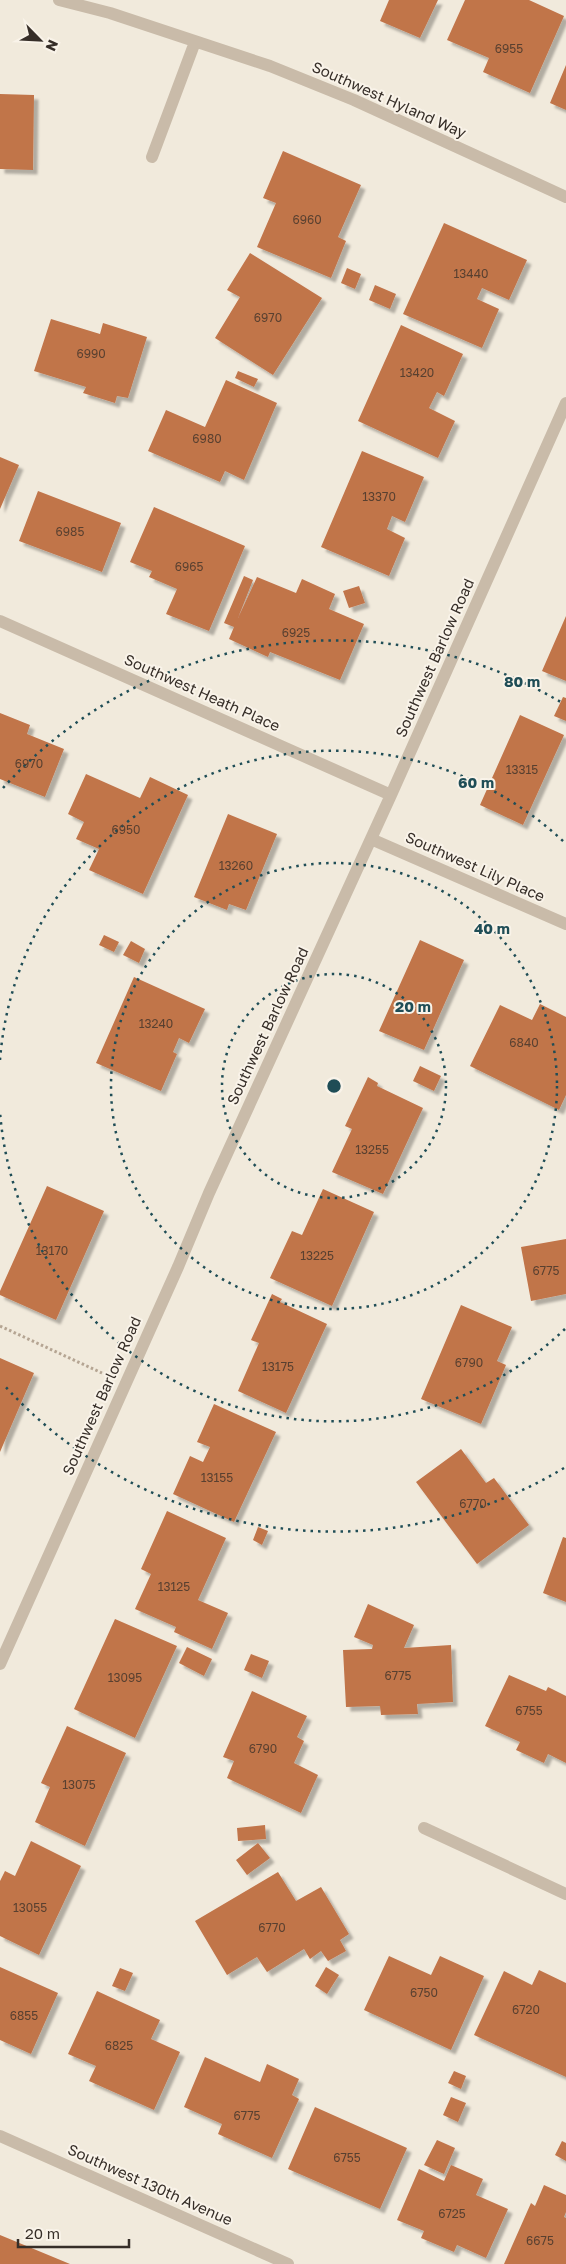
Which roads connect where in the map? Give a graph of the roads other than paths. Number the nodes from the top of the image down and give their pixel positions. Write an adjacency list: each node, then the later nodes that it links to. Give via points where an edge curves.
1 (60, 0): 2 (street, Southwest Hyland Way)
2 (195, 42): 3 (street); 4 (street, Southwest Hyland Way, via 270,66 354,100)
3 (152, 157)
4 (566, 197)
5 (566, 403): 7 (street, Southwest Barlow Road)
6 (0, 621): 7 (street, Southwest Heath Place)
7 (391, 795): 8 (street, Southwest Barlow Road)
8 (371, 839): 9 (street, Southwest Lily Place); 10 (street, Southwest Barlow Road, via 209,1193)
9 (566, 924)
10 (0, 1664)
11 (424, 1828): 12 (street)
12 (566, 1894)
13 (0, 2136): 14 (street, Southwest 130th Avenue)
14 (288, 2264)

